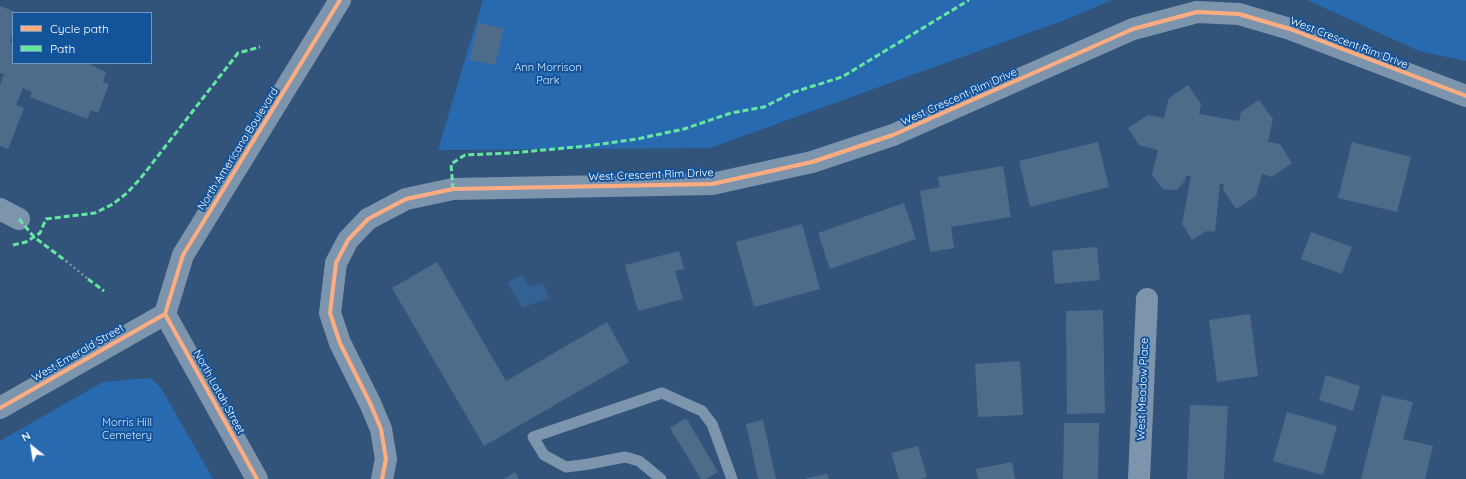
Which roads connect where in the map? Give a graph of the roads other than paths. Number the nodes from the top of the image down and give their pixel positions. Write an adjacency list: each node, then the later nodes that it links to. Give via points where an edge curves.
1 (340, 0): 6 (street, North Americana Boulevard, via 183,255)
2 (1466, 96): 9 (street, West Crescent Rim Drive, via 1290,29 1239,14 1197,12 1133,29 894,135 812,162 712,184 453,189 406,200 368,219 348,240 336,263 330,313 340,343 381,429 386,459)
3 (0, 209): 4 (street)
4 (19, 219)
5 (1147, 299): 12 (street, West Meadow Place)
6 (165, 314): 7 (street, West Emerald Street); 8 (street, North Latah Street)
7 (0, 408)
8 (257, 479)
9 (382, 479)
10 (661, 479): 11 (lane, via 639,461 624,457 566,466 544,455 533,437 662,393 702,411 712,424)
11 (732, 479)
12 (1139, 479)

